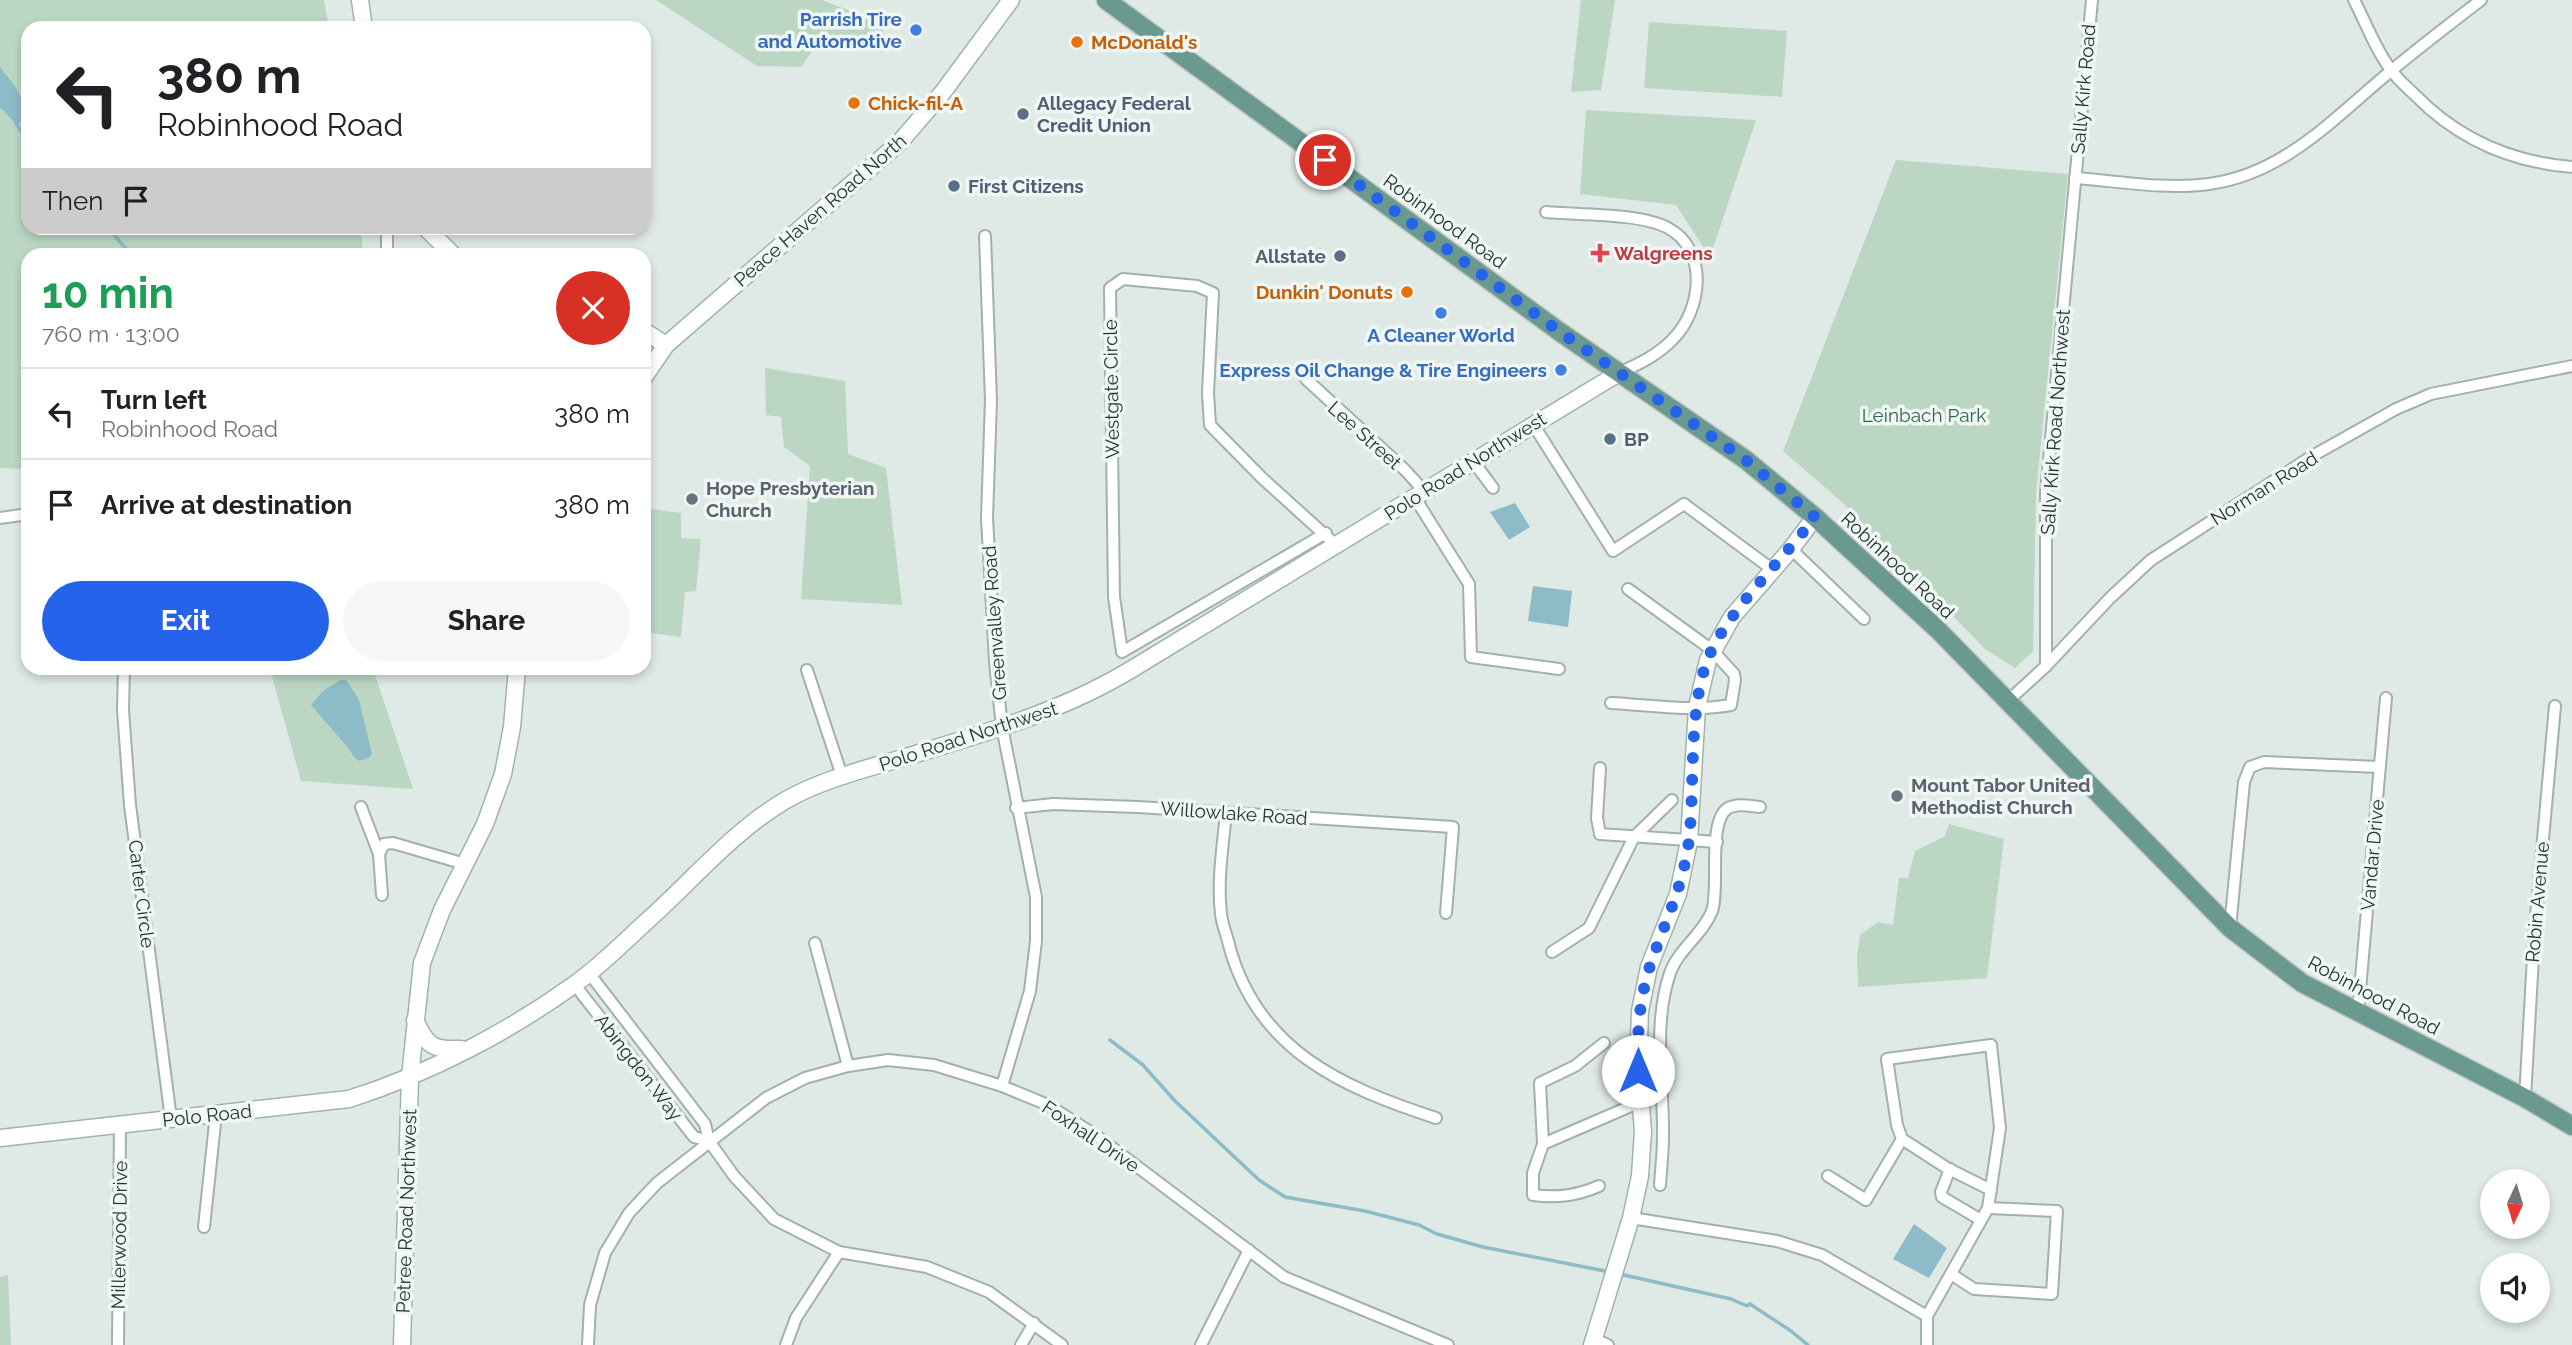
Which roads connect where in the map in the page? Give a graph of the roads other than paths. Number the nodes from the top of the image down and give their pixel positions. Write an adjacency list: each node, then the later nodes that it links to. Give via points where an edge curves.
1 (360, 0): 7 (street)
2 (1011, 0): 16 (street, Peace Haven Road North, via 900,142)
3 (1106, 0): 19 (main road, Robinhood Road)
4 (2092, 0): 10 (street, Sally Kirk Road)
5 (2354, 0): 8 (street)
6 (2481, 0): 8 (street)
7 (363, 21)
8 (2392, 71): 9 (street, via 2436,116 2469,139 2505,155); 10 (street, via 2315,136 2268,168 2211,184 2185,186)
9 (2572, 167)
10 (2075, 178): 35 (street, Sally Kirk Road Northwest, via 2046,493)
11 (1546, 212): 19 (street, via 1654,222 1676,232 1692,253 1696,293 1682,330 1645,361)
12 (433, 235): 14 (street)
13 (985, 236): 46 (street, Greenvalley Road, via 991,400 987,518)
14 (446, 248)
15 (651, 335): 16 (street)
16 (666, 345): 18 (street, Peace Haven Road North)
17 (2572, 366): 35 (street, Norman Road, via 2431,394 2314,455 2151,560)
18 (651, 367)
19 (1619, 373): 21 (street, Polo Road Northwest); 26 (main road, Robinhood Road, via 1746,460)
20 (1306, 379): 24 (street, Lee Street, via 1405,470)
21 (1533, 424): 22 (street, Polo Road Northwest); 30 (street, via 1613,551 1684,505)
22 (1473, 461): 23 (street); 24 (street, Polo Road Northwest)
23 (1493, 488)
24 (1419, 494): 28 (street, Polo Road Northwest); 37 (street, Lee Street, via 1469,584 1471,657)
25 (21, 515): 27 (street)
26 (1815, 517): 29 (street); 42 (main road, Robinhood Road)
27 (0, 518)
28 (1331, 539): 34 (street); 34 (street, Westgate Circle, via 1210,425 1213,293 1198,286 1123,279 1110,288 1114,597); 36 (street, Polo Road Northwest)
29 (1791, 549): 30 (street); 32 (street)
30 (1773, 570): 33 (street, via 1732,617)
31 (1628, 589): 33 (street)
32 (1864, 619)
33 (1712, 650): 45 (street); 45 (street, via 1734,674 1731,705)
34 (1122, 652): 36 (street)
35 (2046, 666): 42 (street, Norman Road)
36 (1132, 669): 46 (street, Polo Road Northwest, via 1067,704)
37 (1559, 669)
38 (807, 670): 49 (street)
39 (124, 675): 79 (street, Carter Circle, via 130,805)
40 (516, 675): 59 (street, via 503,774)
41 (2386, 698): 47 (street, Vandar Drive)
42 (2008, 701): 62 (main road, Robinhood Road)
43 (1611, 703): 45 (street)
44 (2554, 706): 75 (street, Robin Avenue, via 2533,939)
45 (1697, 708): 56 (street)
46 (1002, 727): 49 (street, Polo Road Northwest); 53 (street, Greenvalley Road)
47 (2379, 767): 62 (street, via 2264,762 2250,768 2244,782); 67 (street, Vandar Drive)
48 (1600, 768): 55 (street, via 1600,834)
49 (842, 776): 65 (street, Polo Road Northwest, via 795,796 754,822)
50 (1672, 800): 55 (street)
51 (360, 807): 58 (street)
52 (1760, 807): 57 (street, via 1740,805 1723,812)
53 (1016, 808): 54 (street, Willowlake Road, via 1053,804); 73 (street, Greenvalley Road, via 1036,897 1036,941 1030,991)
54 (1226, 813): 61 (street, Willowlake Road, via 1453,827); 78 (street, via 1221,915 1237,975 1256,1008 1284,1041 1310,1062 1377,1099)
55 (1634, 837): 56 (street); 64 (street, via 1589,928)
56 (1689, 841): 57 (street); 76 (street, via 1678,894 1649,967 1640,1011)
57 (1717, 842): 74 (street, via 1713,909 1671,970 1665,993 1659,1046)
58 (379, 854): 59 (street, via 380,847 389,842); 60 (street)
59 (465, 864): 68 (street, via 422,963)
60 (382, 895)
61 (1446, 913)
62 (2230, 928): 67 (main road, Robinhood Road, via 2302,983)
63 (815, 943): 71 (street)
64 (1552, 952)
65 (589, 973): 66 (street, Polo Road Northwest); 84 (street, Abingdon Way, via 705,1125)
66 (574, 984): 70 (street, Polo Road Northwest); 84 (street, Abingdon Way, via 694,1137)
67 (2358, 1012): 75 (main road, Robinhood Road)
68 (414, 1019): 70 (street, via 426,1042 434,1047); 72 (street)
69 (1604, 1044): 85 (street, via 1575,1066 1540,1083)
70 (467, 1048): 72 (street, Polo Road Northwest)
71 (848, 1066): 73 (street, Foxhall Drive, via 888,1060 934,1065); 84 (street, Foxhall Drive, via 805,1079 766,1098)
72 (410, 1077): 77 (street, Polo Road, via 349,1099); 102 (street, Petree Road Northwest)
73 (1002, 1086): 95 (street, Foxhall Drive, via 1048,1105 1098,1137)
74 (1661, 1093): 76 (street); 88 (street)
75 (2525, 1098): 81 (main road, Robinhood Road)
76 (1642, 1102): 85 (street); 92 (street, via 1640,1176)
77 (216, 1114): 79 (street, Polo Road); 94 (street)
78 (1436, 1118)
79 (171, 1119): 80 (street, Polo Road)
80 (120, 1125): 82 (street, Polo Road); 101 (street, Millerwood Drive)
81 (2572, 1126)
82 (0, 1138)
83 (1902, 1139): 86 (street); 87 (street, via 1866,1200); 90 (street, via 1887,1059 1992,1045 2000,1128)
84 (709, 1141): 96 (street, Abingdon Way, via 774,1219); 103 (street, Foxhall Drive, via 657,1183 629,1213 605,1253 590,1305)
85 (1543, 1144): 89 (street, via 1533,1173 1533,1195 1581,1194)
86 (1950, 1169): 90 (street); 93 (street, via 1942,1197)
87 (1828, 1177)
88 (1660, 1185)
89 (1599, 1186)
90 (1991, 1190): 91 (street)
91 (1988, 1208): 93 (street); 97 (street, via 2057,1211 2052,1294 1974,1289)
92 (1631, 1218): 98 (street, via 1777,1241 1822,1255); 100 (street)
93 (1981, 1220): 97 (street)
94 (204, 1227)
95 (1249, 1250): 107 (street); 108 (street, Foxhall Drive, via 1284,1276)
96 (839, 1252): 99 (street, Abingdon Way, via 927,1267 989,1292); 104 (street, via 796,1318)
97 (1951, 1274): 98 (street)
98 (1927, 1316): 109 (street)
99 (1034, 1323): 105 (street); 106 (street, Abingdon Way)
100 (1598, 1343)
101 (118, 1345)
102 (402, 1345)
103 (587, 1345)
104 (786, 1345)
105 (1021, 1345)
106 (1062, 1345)
107 (1201, 1345)
108 (1448, 1345)
109 (1927, 1345)

